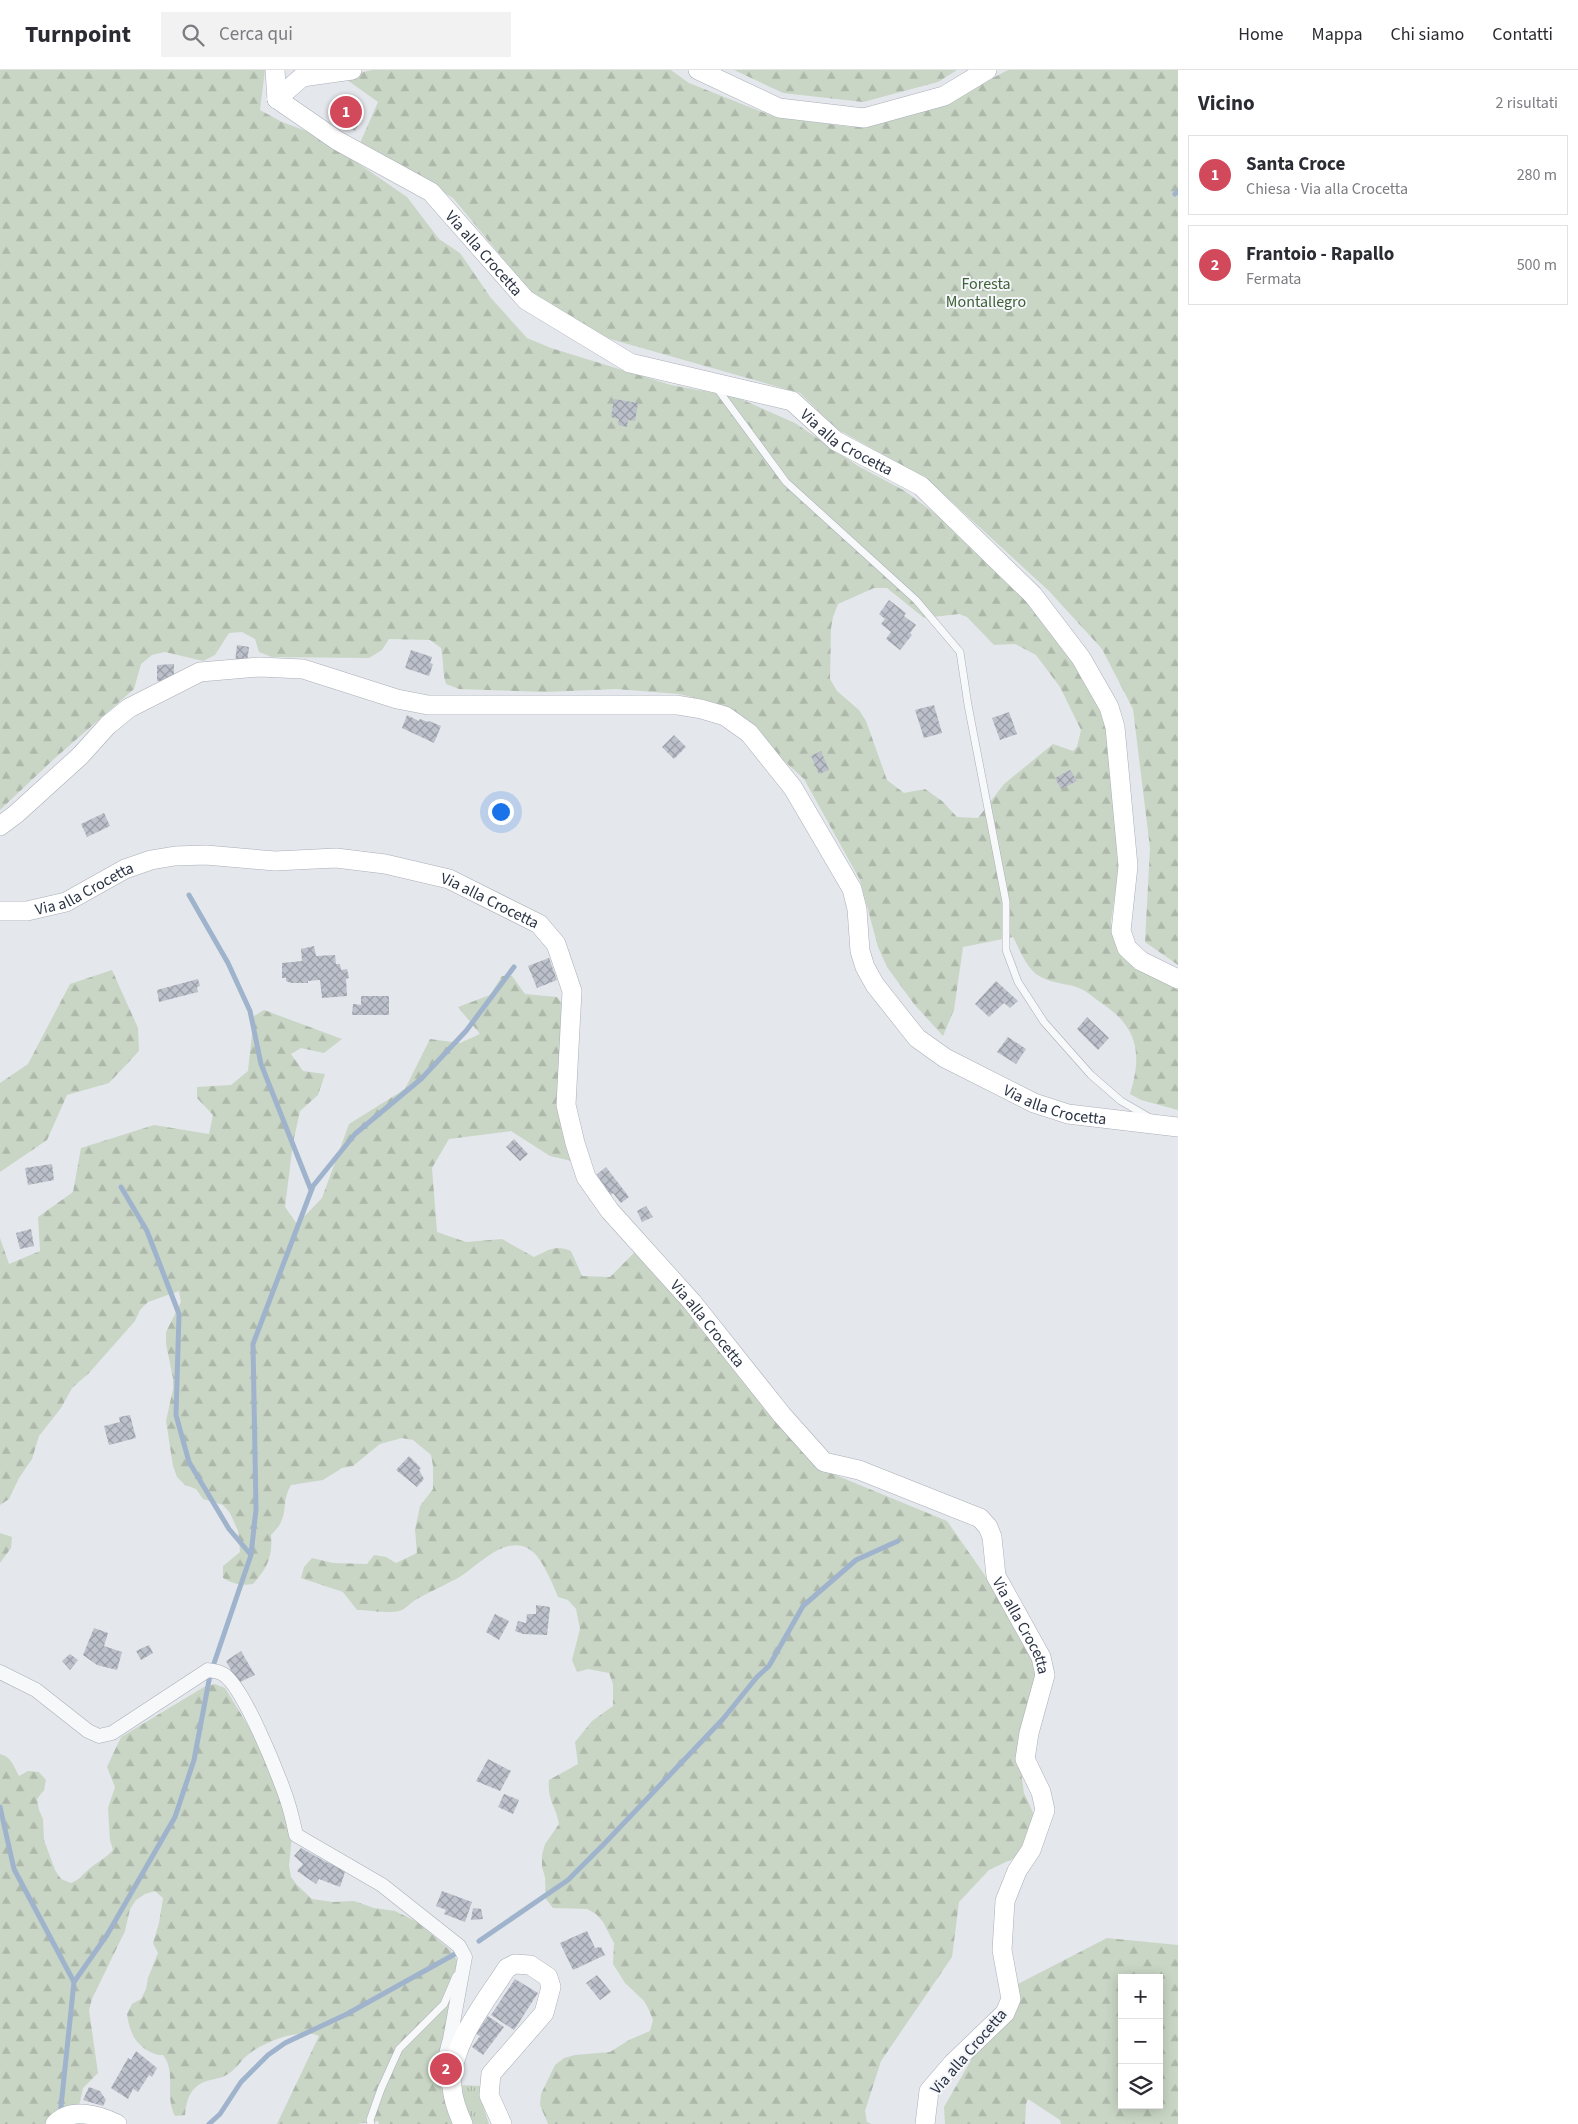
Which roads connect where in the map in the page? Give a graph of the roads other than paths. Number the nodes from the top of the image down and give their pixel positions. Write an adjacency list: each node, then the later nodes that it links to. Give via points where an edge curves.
1 (275, 70): 5 (street)
2 (352, 70): 5 (street, via 302,77)
3 (698, 70): 4 (street, via 779,108 864,118 944,96)
4 (987, 70)
5 (277, 99): 6 (street, Via alla Crocetta, via 338,141 431,192 526,300 630,363)
6 (713, 383): 9 (street, Via alla Crocetta, via 792,401 836,441 921,486 1033,595 1081,658 1109,707 1115,727 1128,866 1121,931 1127,948 1142,961); 10 (lane, via 786,482 916,600 960,652 1006,902 1006,950 1018,982 1044,1022 1092,1075 1121,1101)
7 (0, 826): 10 (street, Via alla Crocetta, via 129,708 200,672 259,667 303,669 397,699 428,704 677,705 701,709 725,716 749,734 793,788 852,889 865,967 875,985 917,1038 945,1058 1043,1106 1068,1114)
8 (0, 911): 19 (street, Via alla Crocetta, via 27,911 66,902 125,869 174,856 206,855 275,861 336,858 385,864 449,879 538,924 556,944 572,991 566,1105 586,1178 610,1211 692,1302 824,1462 859,1470 980,1518 992,1537 996,1576 1041,1657 1045,1676 1025,1759 1041,1792 1045,1810 1031,1850 1017,1871 1005,1901 1002,1950 1011,1999 1004,2013 928,2091)
9 (1178, 979)
10 (1169, 1126)
11 (0, 1672): 12 (street, via 36,1690 99,1736 112,1733 208,1670 222,1674 238,1690 265,1745 286,1795 296,1835 382,1885 454,1942)
12 (464, 1957): 13 (street, via 441,2073); 16 (lane, via 444,2004 399,2049 381,2089)
13 (452, 2086): 17 (street); 18 (street, via 455,2062 466,2031 507,1968 515,1964 530,1964 548,1977 551,1987 544,2013 494,2069 489,2080 491,2102)
14 (55, 2124): 15 (street, via 63,2117 81,2114)
15 (117, 2124)
16 (371, 2124)
17 (463, 2124)
18 (502, 2124)
19 (925, 2124)

